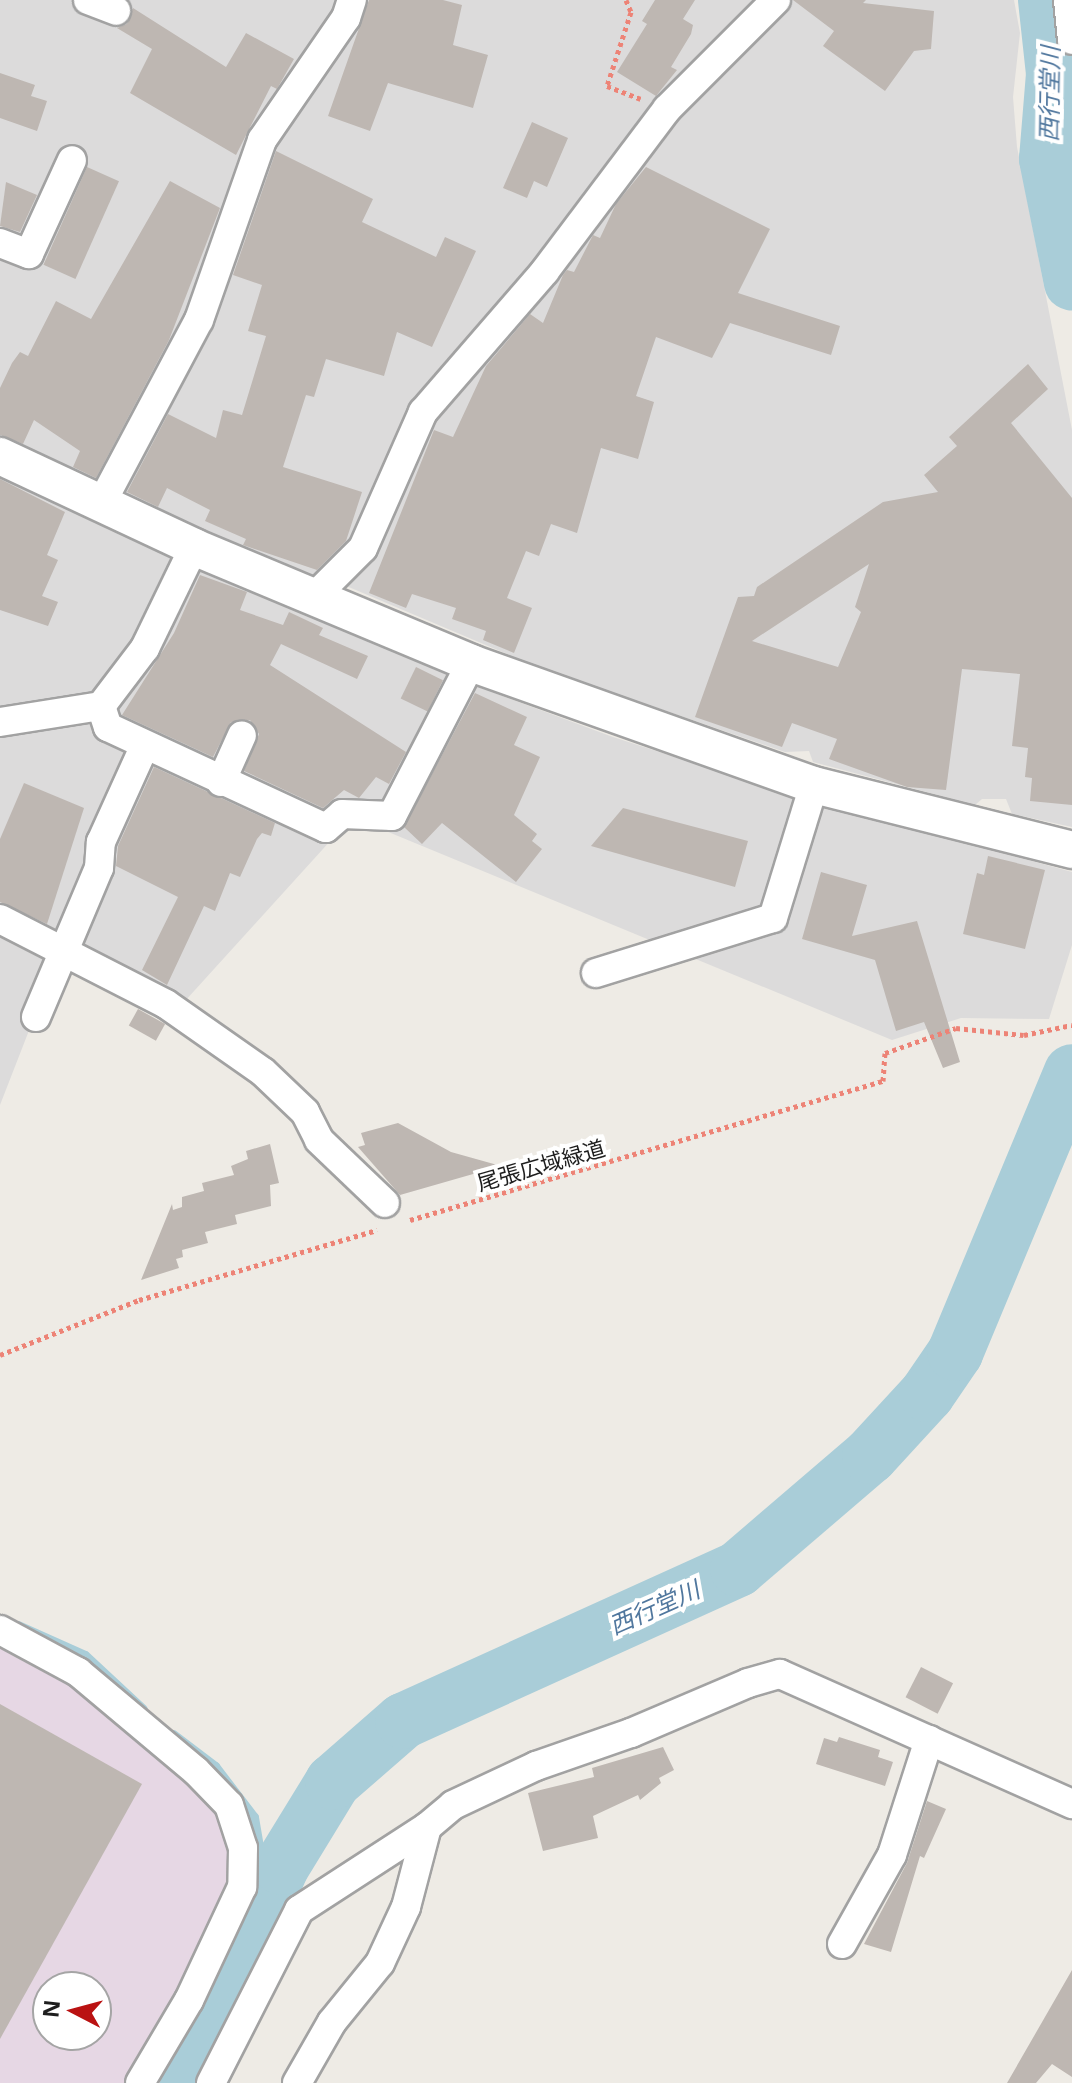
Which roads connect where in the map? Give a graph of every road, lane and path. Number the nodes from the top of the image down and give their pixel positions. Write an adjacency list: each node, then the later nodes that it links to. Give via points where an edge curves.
1 (88, 0): 6 (street)
2 (352, 0): 12 (street, via 346,18 262,140 199,320)
3 (626, 0): 8 (path, via 631,12 607,86)
4 (776, 0): 8 (street)
5 (1068, 0): 7 (street)
6 (116, 11)
7 (1072, 40)
8 (667, 109): 14 (street, via 545,271 423,412 363,548)
9 (72, 160): 10 (street, via 29,254)
10 (0, 243)
11 (0, 456): 12 (street)
12 (101, 504): 13 (street)
13 (194, 547): 14 (street); 16 (street, via 145,648)
14 (316, 595): 15 (street)
15 (471, 663): 20 (street, via 392,816 342,814 326,828); 21 (street)
16 (101, 706): 17 (street); 19 (street, via 108,727)
17 (0, 722)
18 (242, 735): 20 (street)
19 (144, 747): 20 (street); 24 (street, via 101,842 99,868)
20 (221, 782)
21 (814, 785): 22 (street); 25 (street, via 773,918)
22 (1072, 850)
23 (0, 919): 24 (street)
24 (63, 952): 26 (street); 28 (street, via 166,1004 263,1072 305,1112 319,1140)
25 (596, 973)
26 (36, 1017)
27 (1072, 1025): 28 (path, 尾張広域緑道, via 1024,1035 956,1028 885,1053 883,1081)
28 (388, 1219): 29 (path, 尾張広域緑道, via 139,1300)
29 (0, 1355)
30 (0, 1630): 35 (street, via 78,1672 196,1771 229,1805 243,1848 242,1887 189,2000)
31 (929, 1740): 32 (street); 33 (street, via 780,1674 536,1766 453,1805); 34 (street, via 892,1855)
32 (1072, 1804)
33 (427, 1827): 36 (street, via 299,1910); 37 (street, via 406,1907 380,1963 332,2022)
34 (842, 1944)
35 (140, 2083)
36 (211, 2083)
37 (297, 2083)

